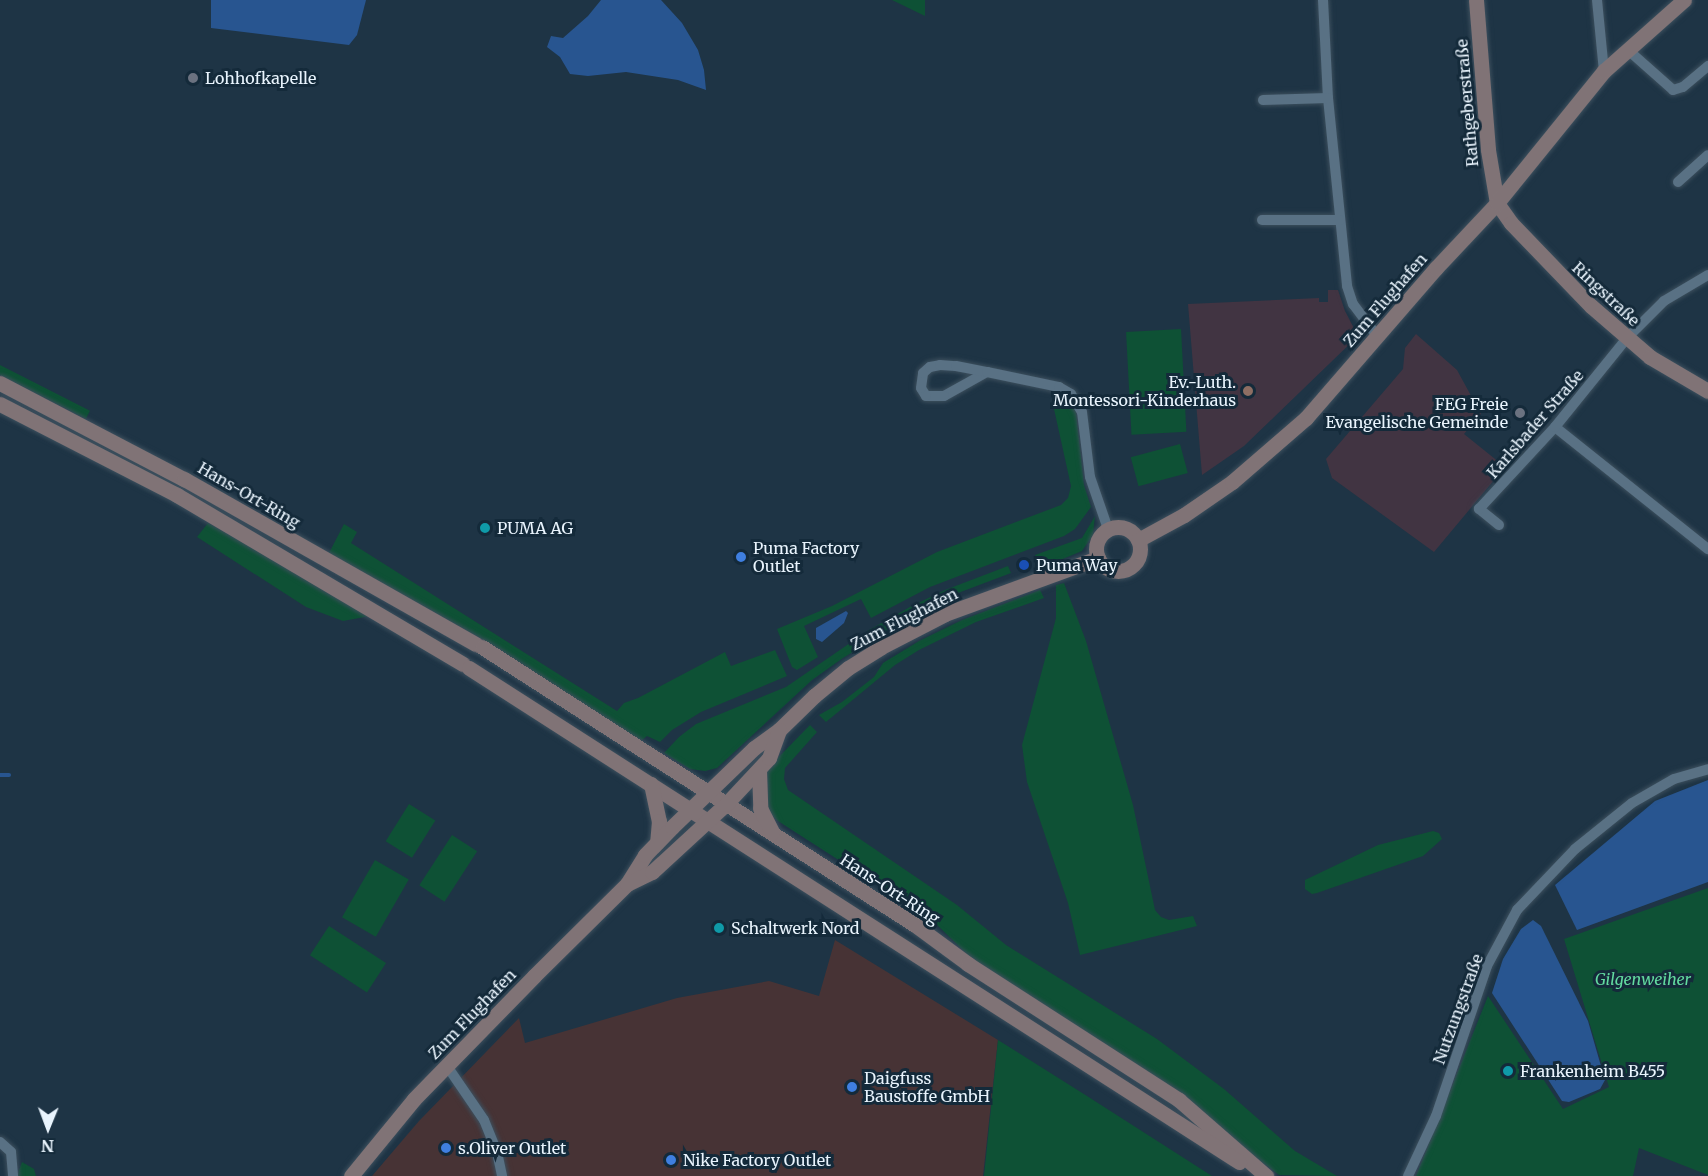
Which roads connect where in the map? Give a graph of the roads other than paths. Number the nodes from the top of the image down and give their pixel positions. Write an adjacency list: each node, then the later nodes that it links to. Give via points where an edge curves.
1 (1323, 0): 8 (street)
2 (1476, 0): 12 (main road, Rathgeberstraße, via 1488,150)
3 (1597, 0): 7 (street)
4 (1684, 0): 5 (main road, Zum Flughafen)
5 (1633, 54): 6 (street, via 1673,90 1683,87); 7 (main road, Zum Flughafen)
6 (1708, 66)
7 (1604, 71): 12 (main road, Zum Flughafen)
8 (1328, 98): 9 (street); 14 (street)
9 (1263, 100)
10 (1708, 155): 11 (street)
11 (1678, 182)
12 (1497, 203): 16 (main road, Zum Flughafen); 17 (main road, Ringstraße, via 1538,253)
13 (1262, 220): 14 (street)
14 (1340, 220): 16 (street, via 1350,296)
15 (1708, 275): 17 (street, Karlsbader Straße, via 1664,301)
16 (1377, 336): 25 (main road, Zum Flughafen, via 1306,418 1271,450 1192,510)
17 (1627, 338): 20 (main road, Ringstraße, via 1667,368); 22 (street, Karlsbader Straße)
18 (987, 372): 18 (street, via 935,365 923,373 921,388 926,396 940,397); 24 (street, via 1059,387 1077,401 1092,483)
19 (0, 383): 32 (main road, Hans-Ort-Ring, via 184,478 479,645)
20 (1708, 391)
21 (0, 404): 31 (main road, via 177,495 466,666)
22 (1555, 427): 23 (street, Karlsbader Straße, via 1479,509); 26 (street)
23 (1499, 525)
24 (1108, 529): 25 (main road, via 1122,527); 27 (main road, via 1098,538)
25 (1138, 540): 27 (main road, via 1136,560 1126,569 1106,568)
26 (1708, 549)
27 (1098, 558): 28 (main road, Zum Flughafen, via 945,614 881,647 814,696)
28 (779, 730): 30 (main road, Zum Flughafen, via 769,758); 32 (main road, Zum Flughafen)
29 (1708, 769): 46 (street, Nutzungstraße, via 1674,779 1632,803 1575,849 1517,910 1487,966 1436,1116)
30 (759, 770): 33 (main road, Zum Flughafen); 36 (main road, via 760,808)
31 (651, 784): 34 (main road); 37 (main road, via 659,821)
32 (708, 792): 33 (main road, Hans-Ort-Ring); 34 (main road, Zum Flughafen)
33 (726, 804): 35 (main road, Zum Flughafen); 36 (main road, Hans-Ort-Ring)
34 (690, 809): 35 (main road); 37 (main road, Zum Flughafen)
35 (708, 820): 38 (main road, Zum Flughafen, via 652,872); 44 (main road)
36 (774, 834): 45 (main road, Hans-Ort-Ring, via 1179,1100)
37 (657, 842): 38 (main road, Zum Flughafen)
38 (627, 884): 39 (main road, Zum Flughafen)
39 (447, 1066): 42 (main road, Zum Flughafen, via 407,1107); 43 (street, via 484,1120)
40 (0, 1142): 41 (street, via 11,1152)
41 (13, 1176)
42 (351, 1176)
43 (502, 1176)
44 (1261, 1176)
45 (1266, 1176)
46 (1408, 1176)

